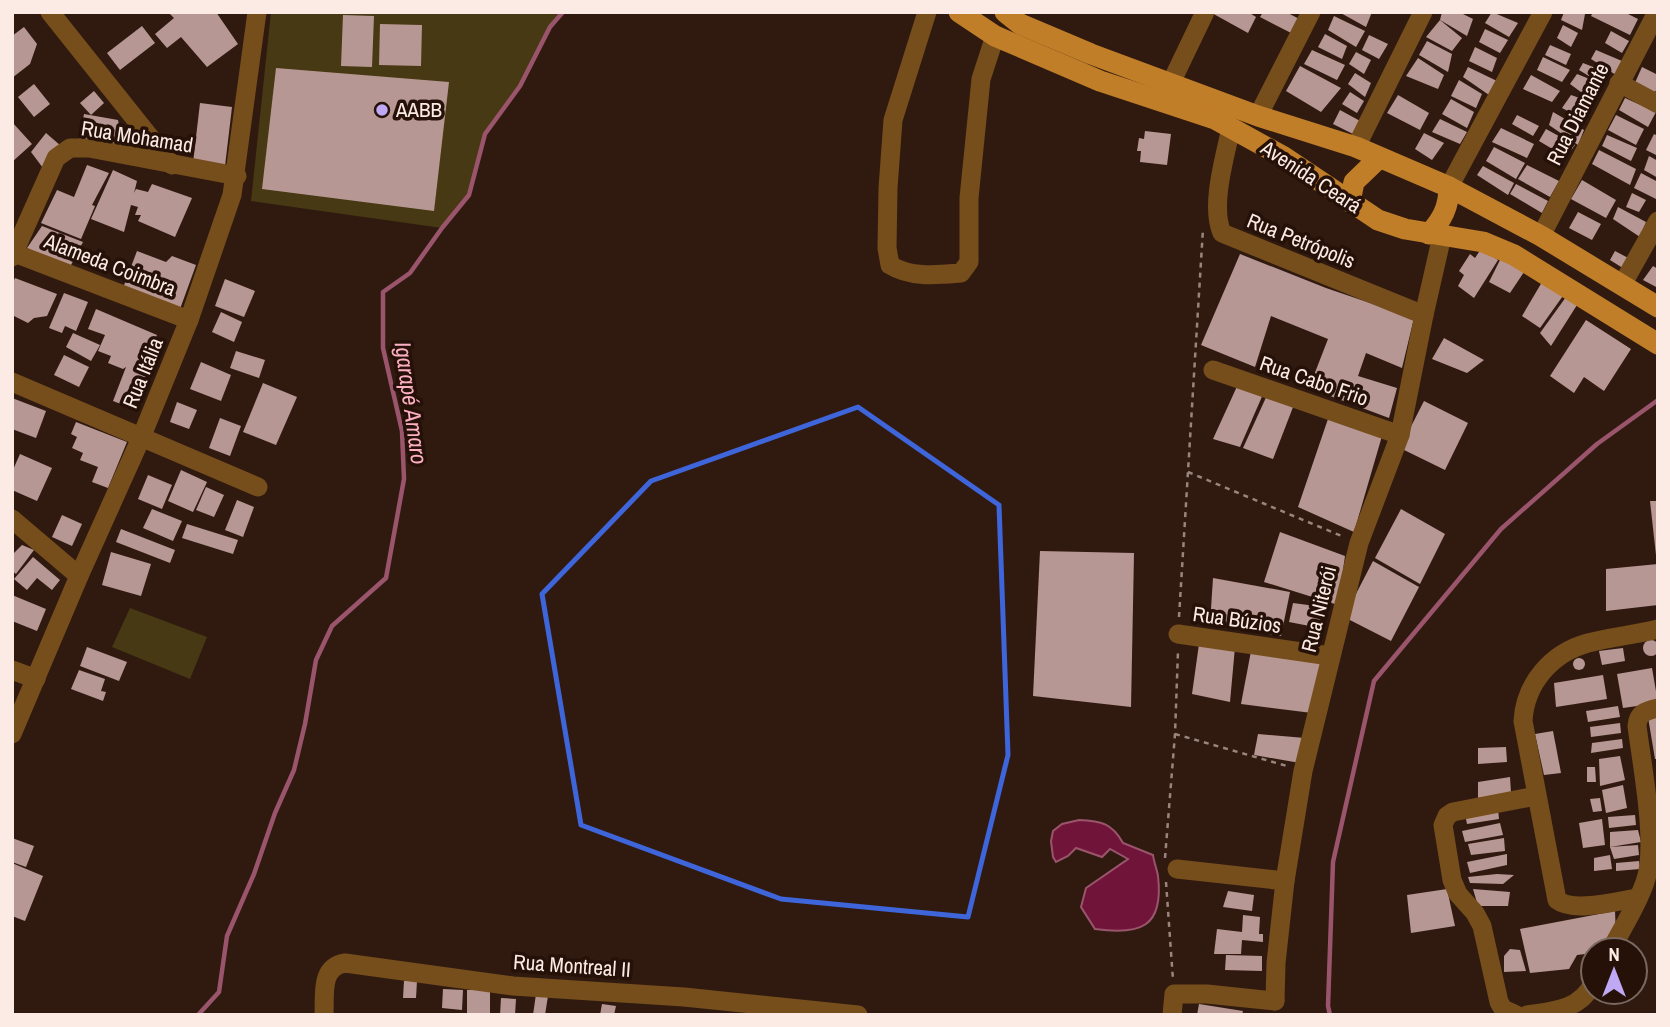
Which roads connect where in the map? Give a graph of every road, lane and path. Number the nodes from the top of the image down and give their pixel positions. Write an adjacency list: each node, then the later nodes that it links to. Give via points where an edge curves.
1 (50, 12): 20 (street)
2 (240, 12): 11 (street)
3 (927, 12): 12 (street, via 893,120 887,248 890,265 901,272 961,273 969,262 969,198 979,90)
4 (958, 12): 12 (main road, Avenida Ceará)
5 (1205, 12): 14 (street)
6 (1311, 12): 16 (street)
7 (1423, 12): 18 (street)
8 (1543, 12): 22 (street)
9 (1657, 12): 13 (street, Rua Diamante)
10 (1011, 16): 14 (main road, Avenida Ceará)
11 (256, 21): 21 (street, Rua Itália)
12 (995, 36): 17 (main road, Avenida Ceará, via 1100,82)
13 (1619, 83): 15 (street); 27 (street, Rua Diamante)
14 (1170, 85): 16 (main road, Avenida Ceará)
15 (1658, 104)
16 (1258, 116): 18 (main road, Avenida Ceará)
17 (1231, 128): 23 (main road, Avenida Ceará); 31 (street, Rua Petrópolis, via 1218,208 1222,233)
18 (1356, 146): 19 (main road, Avenida Ceará)
19 (1379, 158): 22 (main road, Avenida Ceará); 23 (main road, via 1354,182)
20 (172, 165): 21 (street, Rua Mohamad); 25 (street, Rua Mohamad, via 69,148 56,159)
21 (237, 176): 32 (street, Rua Itália)
22 (1449, 187): 26 (main road); 27 (main road, Avenida Ceará)
23 (1350, 202): 26 (main road, Avenida Ceará, via 1378,220)
24 (1658, 221): 29 (street)
25 (18, 222): 28 (street, Rua Mohamad)
26 (1436, 235): 31 (street, Rua Niterói); 33 (main road, Avenida Ceará, via 1483,242 1514,255)
27 (1541, 236): 29 (main road, Avenida Ceará)
28 (13, 255): 32 (street, Alameda Coimbra)
29 (1622, 285): 30 (main road, Avenida Ceará)
30 (1658, 307)
31 (1424, 315): 37 (street, Rua Niterói)
32 (189, 320): 38 (street, Rua Itália)
33 (1658, 344)
34 (1196, 349): 39 (path)
35 (1213, 370): 37 (street, Rua Cabo Frio)
36 (12, 382): 38 (street)
37 (1400, 435): 42 (street, Rua Niterói)
38 (141, 438): 40 (street); 43 (street, Rua Itália)
39 (1188, 472): 42 (path); 45 (path)
40 (258, 487)
41 (12, 519): 43 (street)
42 (1359, 543): 46 (street, Rua Niterói)
43 (79, 576): 48 (street, Rua Itália)
44 (1658, 629): 53 (street, via 1586,643 1548,664 1524,704)
45 (1178, 634): 46 (street, Rua Búzios); 51 (path)
46 (1330, 656): 52 (street, Rua Niterói)
47 (12, 670): 48 (street)
48 (36, 679): 50 (street, Rua Itália)
49 (1658, 708): 56 (street, via 1642,713 1637,726 1650,842 1650,863)
50 (12, 734)
51 (1175, 734): 52 (path); 54 (path)
52 (1303, 771): 55 (street, Rua Niterói)
53 (1536, 796): 56 (street, via 1558,900 1578,906); 64 (street, via 1452,812 1443,824 1452,880 1482,926 1499,1002)
54 (1169, 868): 55 (street); 58 (path)
55 (1285, 881): 60 (street, Rua Niterói, via 1276,963)
56 (1638, 898): 57 (street)
57 (1618, 936)
58 (1174, 994): 60 (street, via 1207,994); 63 (street)
59 (1579, 1001): 65 (street, via 1561,1010)
60 (1281, 1008)
61 (324, 1015): 62 (street, Rua Montreal II, via 327,973 331,967 345,964 513,986)
62 (858, 1015)
63 (1172, 1015)
64 (1516, 1015)
65 (1527, 1015)

